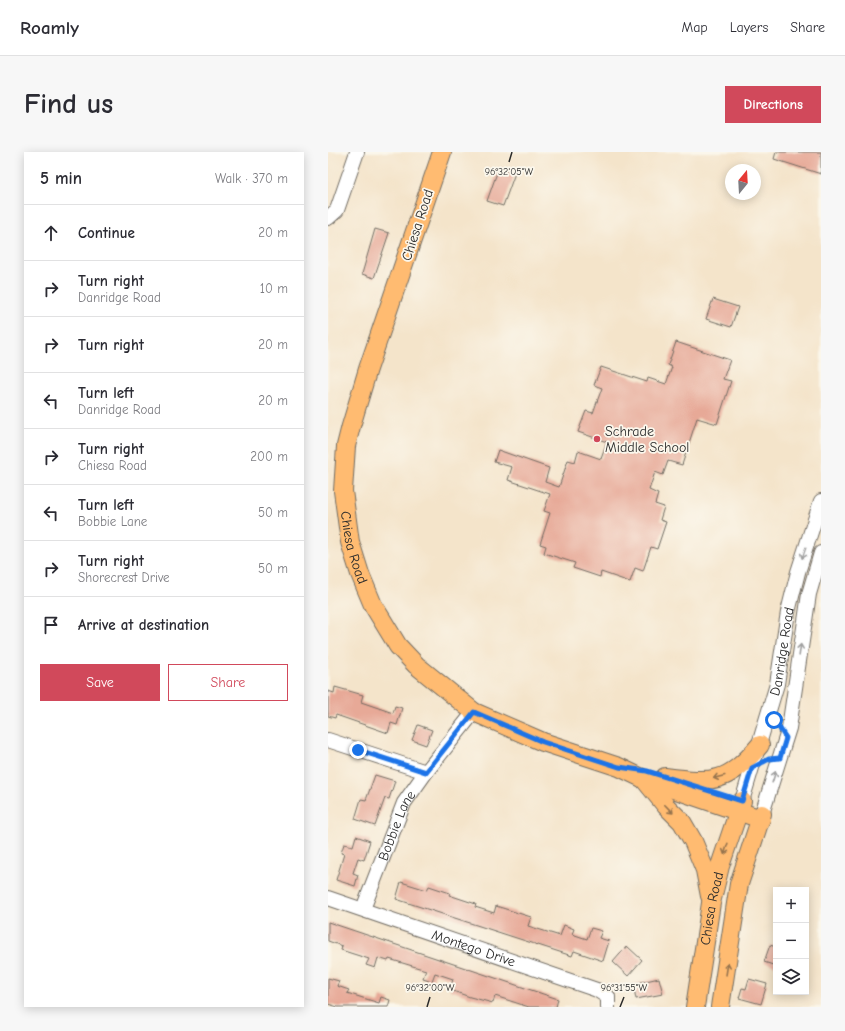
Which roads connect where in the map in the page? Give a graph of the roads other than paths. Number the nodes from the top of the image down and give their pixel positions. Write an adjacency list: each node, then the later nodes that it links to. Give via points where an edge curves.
1 (357, 152): 3 (street, via 337,210)
2 (442, 152): 7 (main road, Chiesa Road, via 351,426 346,446 343,491 350,542 360,574 383,624 398,646 416,665)
3 (328, 218)
4 (821, 501): 6 (street, Danridge Road, one-way to 6, via 794,585)
5 (821, 554): 8 (street, Danridge Road, one-way to 5, via 809,594)
6 (777, 684): 8 (street, via 774,720); 10 (street, Danridge Road)
7 (474, 712): 12 (main road, Chiesa Road, via 543,742); 14 (street, Bobbie Lane)
8 (786, 738): 11 (street, Danridge Road)
9 (328, 740): 14 (street)
10 (760, 745): 13 (street, Danridge Road); 15 (main road, one-way to 15, via 744,764 721,778 698,781)
11 (780, 758): 13 (street, via 769,759); 18 (street, Danridge Road, one-way to 11)
12 (619, 767): 15 (main road, Chiesa Road, via 647,771); 16 (main road, Chiesa Road)
13 (752, 768): 17 (street, Danridge Road)
14 (426, 772): 21 (street, Bobbie Lane, via 404,803)
15 (665, 777): 17 (main road, Chiesa Road)
16 (644, 779): 17 (main road, Chiesa Road); 20 (main road, one-way to 20, via 682,822 693,841 705,870)
17 (740, 806): 18 (main road, Chiesa Road); 20 (main road, Chiesa Road, one-way to 20)
18 (762, 814): 24 (main road, Chiesa Road, one-way to 18, via 739,884)
19 (328, 898): 21 (street, Montego Drive)
20 (711, 903): 23 (main road, Chiesa Road)
21 (363, 909): 22 (street, Montego Drive, via 597,990 608,997)
22 (608, 1007)
23 (695, 1007)
24 (720, 1007)

